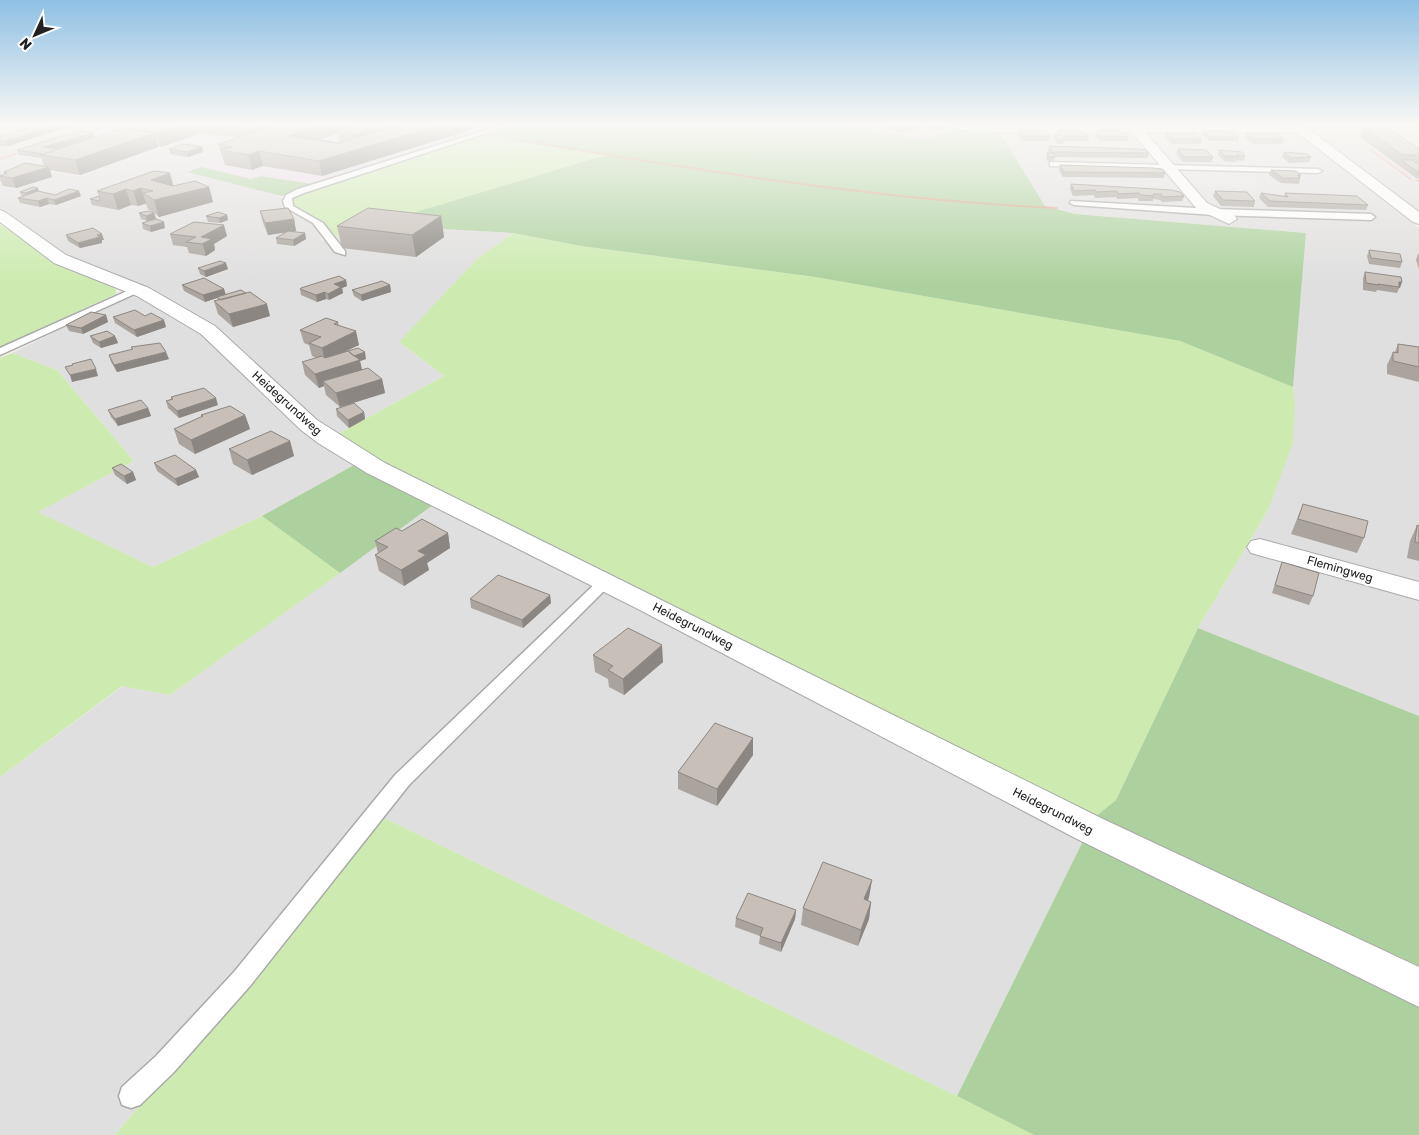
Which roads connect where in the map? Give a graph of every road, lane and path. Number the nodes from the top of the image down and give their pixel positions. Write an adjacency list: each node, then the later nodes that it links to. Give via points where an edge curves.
1 (345, 177): 14 (lane, via 301,191 289,197 287,202 289,208 324,228 333,248)
2 (761, 177): 8 (path, via 993,206 1085,209)
3 (1177, 177): 9 (street, via 1202,206)
4 (1364, 177): 13 (street)
5 (1408, 177): 6 (path)
6 (1412, 180)
7 (1074, 203): 8 (lane)
8 (1096, 204): 9 (lane)
9 (1213, 212): 11 (lane); 12 (street)
10 (0, 215): 15 (street, Heidegrundweg, via 60,259)
11 (1371, 217)
12 (1229, 219)
13 (1419, 219)
14 (342, 253)
15 (136, 290): 16 (lane); 18 (street, Heidegrundweg, via 208,330 326,438 376,468)
16 (0, 352)
17 (1260, 547): 19 (street, Flemingweg)
18 (606, 581): 20 (street, Heidegrundweg, via 1090,830); 21 (lane, via 402,780 242,979 165,1064)
19 (1419, 592)
20 (1419, 988)
21 (131, 1096)

